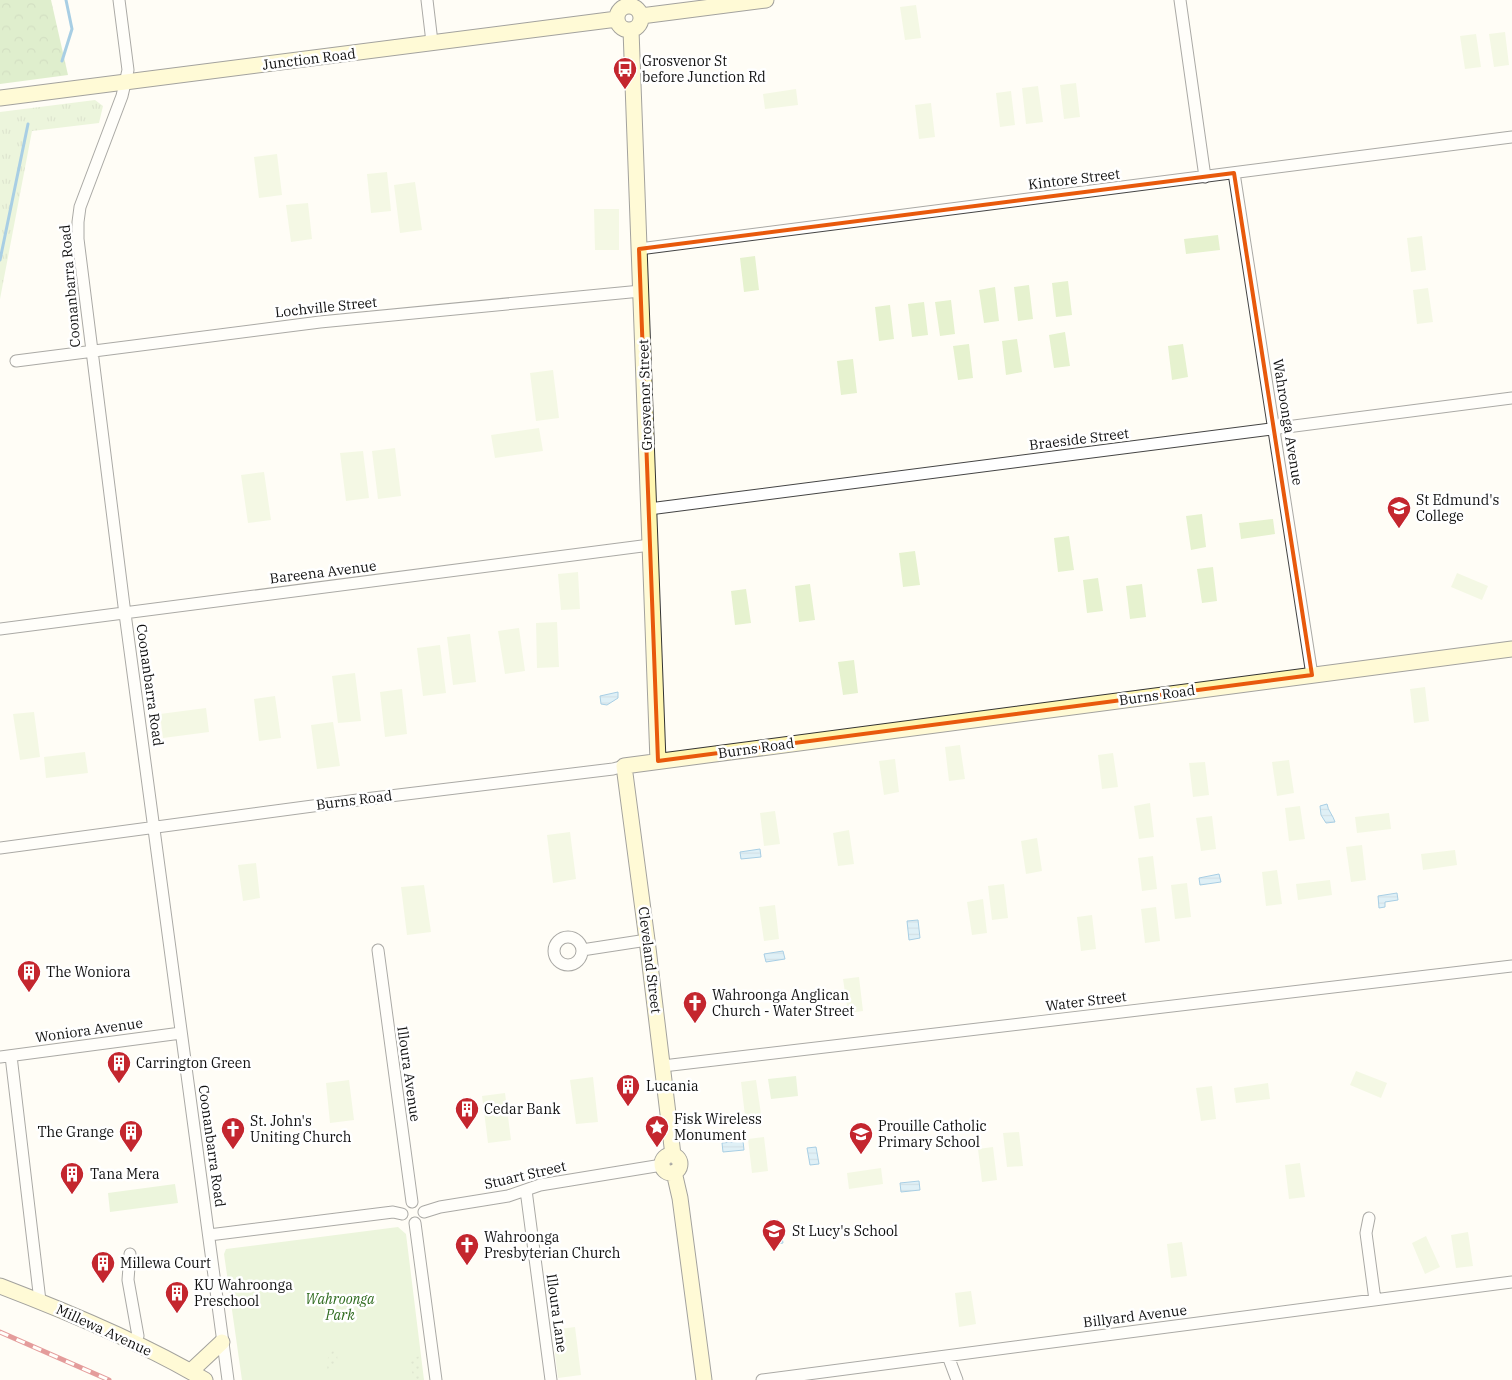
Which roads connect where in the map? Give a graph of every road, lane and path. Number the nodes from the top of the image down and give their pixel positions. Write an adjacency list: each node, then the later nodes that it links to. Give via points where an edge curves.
1 (120, 0): 10 (street, Coonanbarra Road, via 128,61)
2 (427, 0): 9 (street)
3 (766, 0): 6 (street)
4 (1180, 0): 14 (street)
5 (628, 3): 6 (street); 7 (street, via 620,10)
6 (641, 16): 8 (street, via 639,25)
7 (617, 19): 8 (street, via 622,27); 9 (street, Junction Road)
8 (631, 30): 15 (street, Grosvenor Street)
9 (432, 42): 10 (street, Junction Road)
10 (125, 82): 11 (street, Junction Road); 17 (street, Coonanbarra Road, via 84,195 78,222)
11 (0, 98)
12 (1512, 137): 13 (street, Kintore Street)
13 (1234, 173): 14 (street, Kintore Street); 20 (street, Wahroonga Avenue)
14 (1205, 177): 15 (street, Kintore Street)
15 (639, 249): 16 (street, Grosvenor Street)
16 (641, 291): 17 (street, Lochville Street, via 320,322); 21 (street, Grosvenor Street)
17 (92, 351): 18 (street, Lochville Street); 23 (street, Coonanbarra Road)
18 (16, 361)
19 (1512, 398): 20 (street, Braeside Street)
20 (1274, 428): 21 (street, Braeside Street); 26 (street, Wahroonga Avenue)
21 (649, 509): 22 (street, Grosvenor Street)
22 (650, 545): 23 (street, Bareena Avenue); 27 (street, Grosvenor Street)
23 (125, 613): 24 (street, Bareena Avenue); 29 (street, Coonanbarra Road)
24 (0, 629)
25 (1512, 649): 26 (street, Burns Road)
26 (1312, 675): 27 (street, Burns Road)
27 (658, 761): 28 (street, Burns Road)
28 (624, 766): 29 (street, Burns Road); 31 (street, Cleveland Street)
29 (154, 826): 30 (street, Burns Road); 35 (street, Coonanbarra Road)
30 (0, 848)
31 (648, 940): 33 (street); 37 (street, Cleveland Street)
32 (378, 950): 40 (street, Illoura Avenue)
33 (582, 950)
34 (1512, 966): 37 (street, Water Street)
35 (181, 1033): 36 (street, Woniora Avenue); 45 (street, Coonanbarra Road)
36 (6, 1057): 50 (street)
37 (663, 1066): 38 (street, Cleveland Street)
38 (670, 1164): 39 (street, Stuart Street); 59 (street, Cleveland Street, via 680,1198)
39 (526, 1190): 41 (street, Stuart Street); 58 (street, Illoura Lane)
40 (412, 1202): 41 (street, via 419,1204); 42 (street, via 405,1205)
41 (424, 1212): 44 (street, via 421,1220)
42 (402, 1214): 44 (street, via 406,1221); 45 (street, via 392,1212)
43 (1369, 1218): 49 (street, via 1366,1233)
44 (415, 1223): 57 (street)
45 (209, 1236): 51 (street, Coonanbarra Road)
46 (130, 1254): 52 (street, via 128,1280 138,1336)
47 (1512, 1282): 49 (street, Billyard Avenue)
48 (0, 1286): 50 (street, Millewa Avenue)
49 (1375, 1300): 53 (street, Billyard Avenue)
50 (40, 1301): 52 (street, Millewa Avenue)
51 (222, 1342): 54 (street); 56 (street, Coonanbarra Road)
52 (133, 1343): 54 (street, Millewa Avenue)
53 (948, 1356): 60 (street, Billyard Avenue); 61 (street)
54 (191, 1371): 55 (street, Millewa Avenue)
55 (206, 1380)
56 (228, 1380)
57 (436, 1380)
58 (551, 1380)
59 (704, 1380)
60 (762, 1380)
61 (957, 1380)

